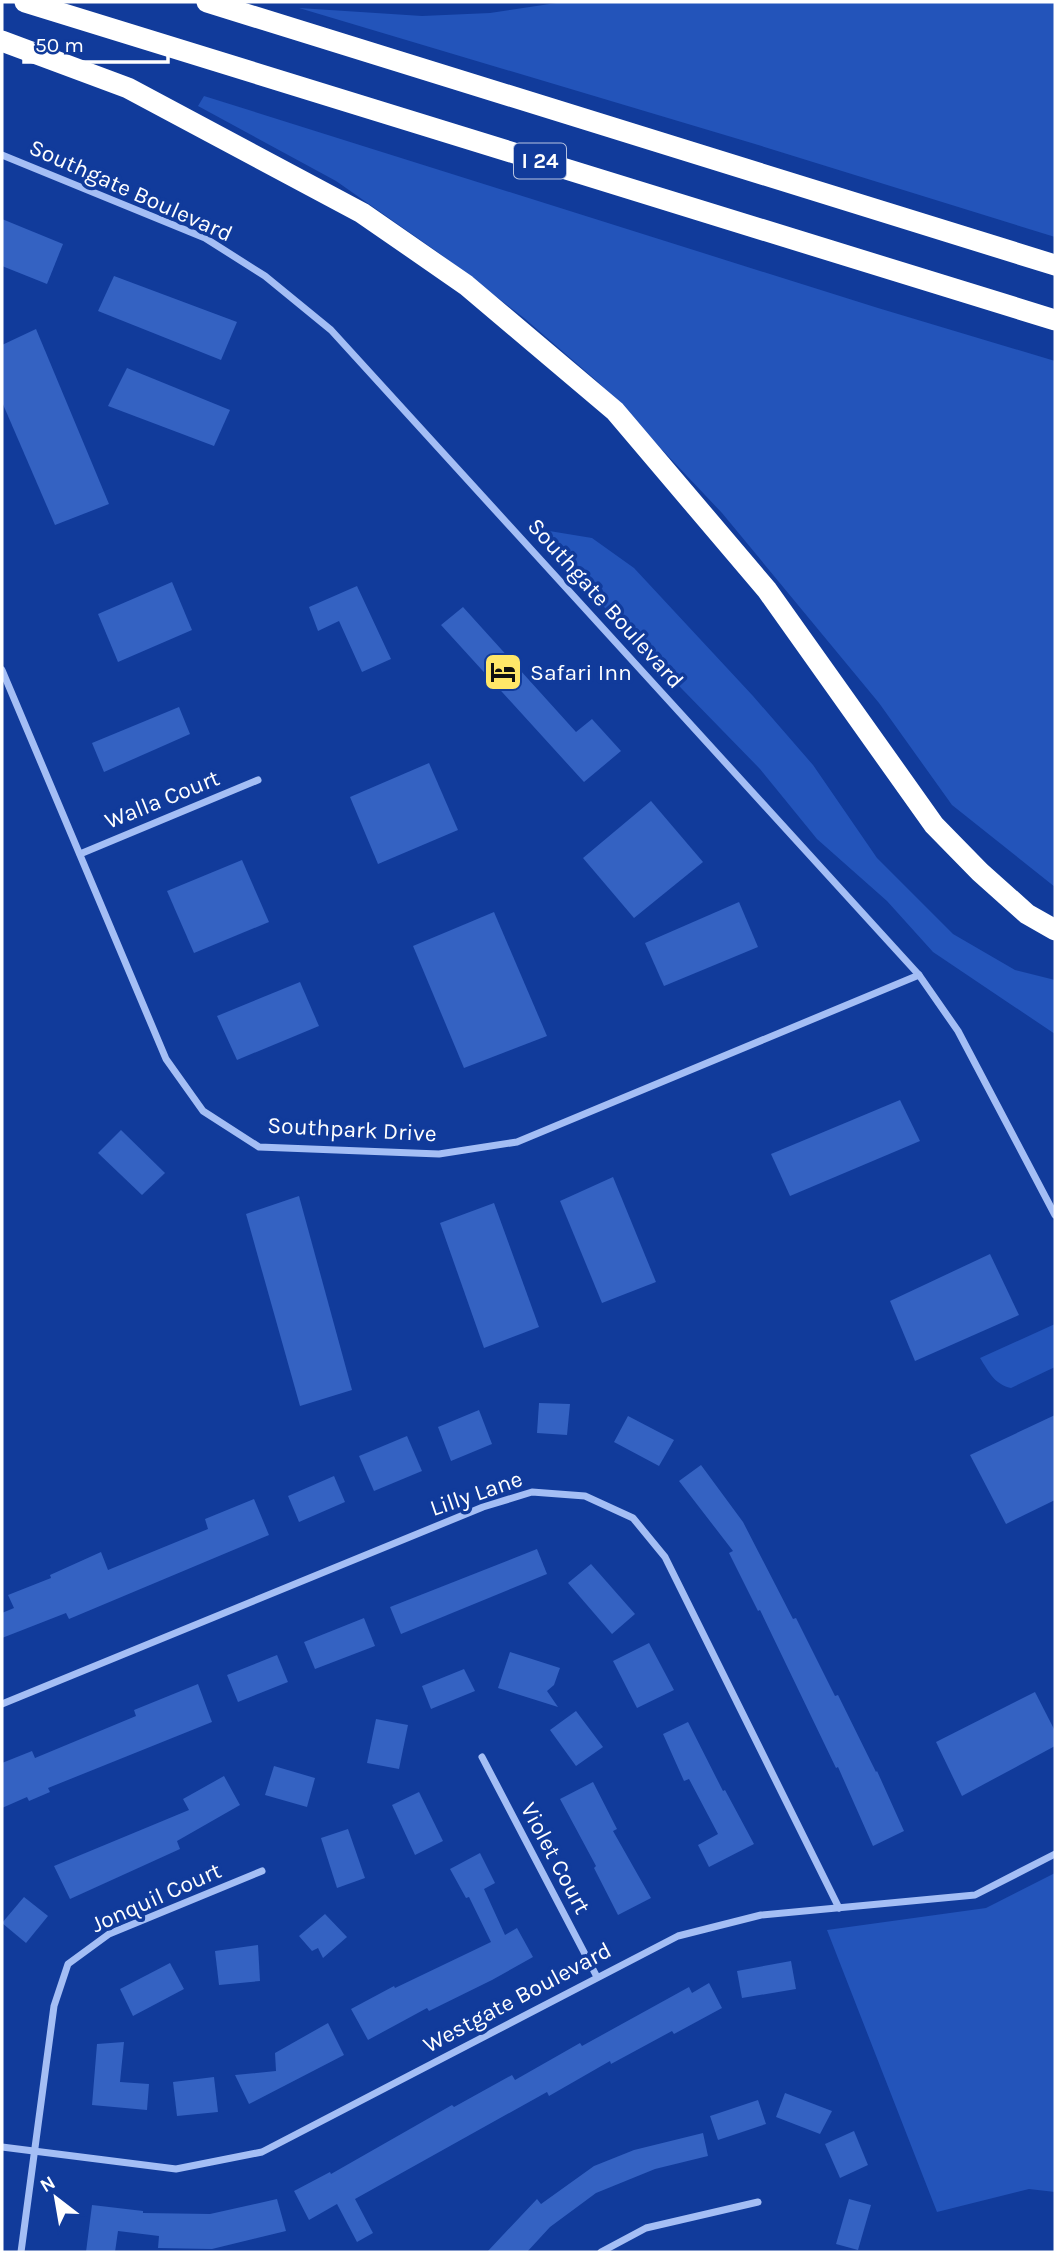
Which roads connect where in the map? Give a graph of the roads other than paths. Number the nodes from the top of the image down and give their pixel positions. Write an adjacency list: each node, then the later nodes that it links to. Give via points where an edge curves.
1 (25, 2): 6 (highway, I 24)
2 (206, 2): 5 (highway, I 24)
3 (2, 41): 10 (highway, via 128,88 362,213 466,285 530,338 615,411 767,590 934,825 1027,914)
4 (2, 155): 11 (street, Southgate Boulevard, via 205,238 265,276 331,330)
5 (1055, 265)
6 (1055, 320)
7 (2, 670): 9 (street, Southpark Drive)
8 (258, 780): 9 (street, Walla Court)
9 (80, 854): 11 (street, Southpark Drive, via 166,1059 203,1111 259,1147 439,1154 517,1142)
10 (1055, 930)
11 (919, 975): 12 (street, Southgate Boulevard, via 958,1031)
12 (1055, 1216)
13 (2, 1704): 17 (street, Lilly Lane, via 483,1507 532,1492 585,1496 633,1518 665,1556)
14 (482, 1758): 18 (street, Violet Court)
15 (1055, 1854): 17 (street, Westgate Boulevard, via 975,1895)
16 (262, 1871): 20 (street, Jonquil Court, via 109,1934 68,1964 54,2006)
17 (839, 1908): 18 (street, Westgate Boulevard, via 761,1915 678,1936)
18 (597, 1977): 20 (street, Westgate Boulevard, via 262,2152 176,2169)
19 (2, 2147): 20 (street, Westgate Boulevard)
20 (33, 2152): 22 (street, Jonquil Court)
21 (758, 2202): 23 (street, via 646,2228)
22 (21, 2252)
23 (601, 2252)

